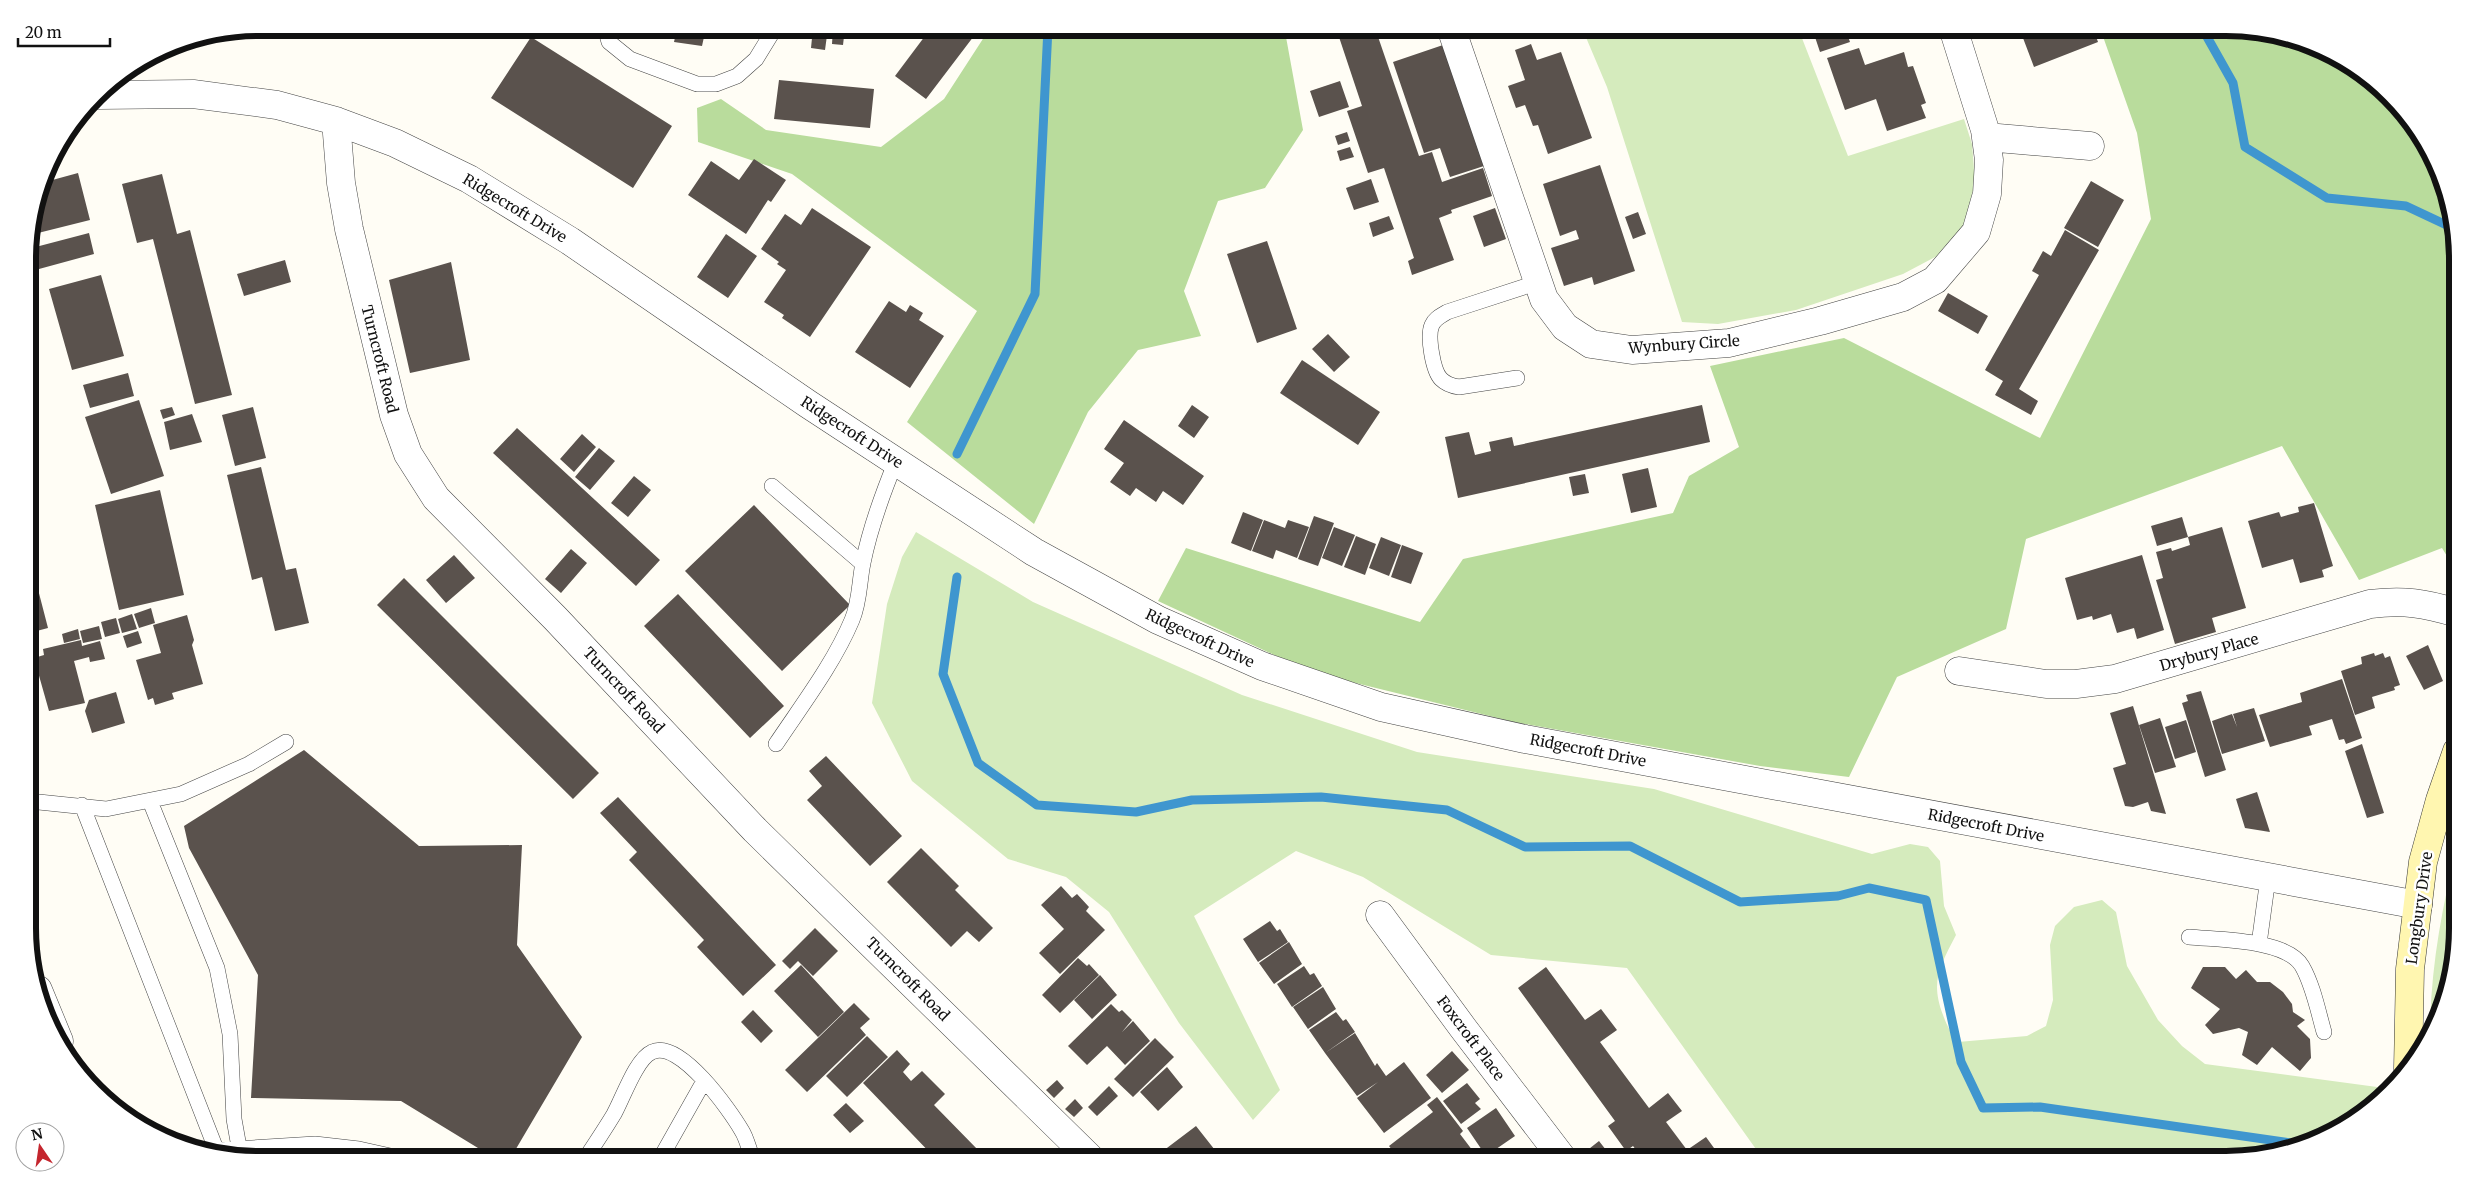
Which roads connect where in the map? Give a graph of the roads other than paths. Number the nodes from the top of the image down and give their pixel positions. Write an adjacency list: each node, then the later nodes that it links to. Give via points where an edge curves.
1 (608, 36): 2 (lane, via 610,42 630,59 697,84 716,84 737,76 756,59)
2 (770, 36)
3 (1454, 36): 9 (street, Wynbury Circle)
4 (1955, 36): 7 (street, Wynbury Circle)
5 (109, 95): 6 (street, Ridgecroft Drive, via 193,94 277,105)
6 (336, 121): 11 (street, Ridgecroft Drive, via 395,143 469,179 570,241); 37 (street, Turncroft Road, via 349,229 392,406 408,454 436,498 555,618 755,830)
7 (1986, 137): 8 (street); 9 (street, Wynbury Circle, via 1989,160 1987,194 1976,232 1936,280 1903,297 1729,343 1632,350 1591,344 1565,327 1544,299)
8 (2090, 146)
9 (1539, 282): 10 (lane, via 1447,312 1432,325 1429,340 1439,378 1450,386 1459,388)
10 (1517, 378)
11 (896, 461): 13 (lane, via 872,522); 22 (street, Ridgecroft Drive, via 1034,552 1158,620 1262,666 1381,706 1525,739)
12 (772, 486): 13 (lane)
13 (863, 564): 17 (lane, via 859,599 852,620 818,682)
14 (2449, 611): 15 (street, Drybury Place, via 2400,601 2370,604 2115,680 2046,684)
15 (1959, 671)
16 (286, 742): 19 (lane, via 214,781 182,794)
17 (776, 744)
18 (2449, 774): 23 (street, Longbury Drive, via 2423,862)
19 (150, 801): 21 (lane, via 106,809); 31 (lane, via 217,968 230,1034)
20 (36, 802): 21 (lane)
21 (82, 805): 30 (lane)
22 (2268, 878): 23 (street, Ridgecroft Drive); 26 (lane)
23 (2418, 905): 28 (street, Longbury Drive, via 2410,970)
24 (1380, 915): 38 (street, Foxcroft Place)
25 (2189, 937): 26 (lane)
26 (2258, 944): 27 (lane, via 2284,950 2302,965)
27 (2324, 1032)
28 (2408, 1056)
29 (704, 1081): 34 (lane, via 676,1054 663,1050 652,1052 641,1062); 35 (lane); 36 (lane, via 743,1132)
30 (215, 1146)
31 (239, 1147): 32 (lane); 33 (lane, via 315,1144)
32 (228, 1149)
33 (367, 1151)
34 (591, 1151)
35 (665, 1151)
36 (750, 1151)
37 (1084, 1151)
38 (1557, 1151)

